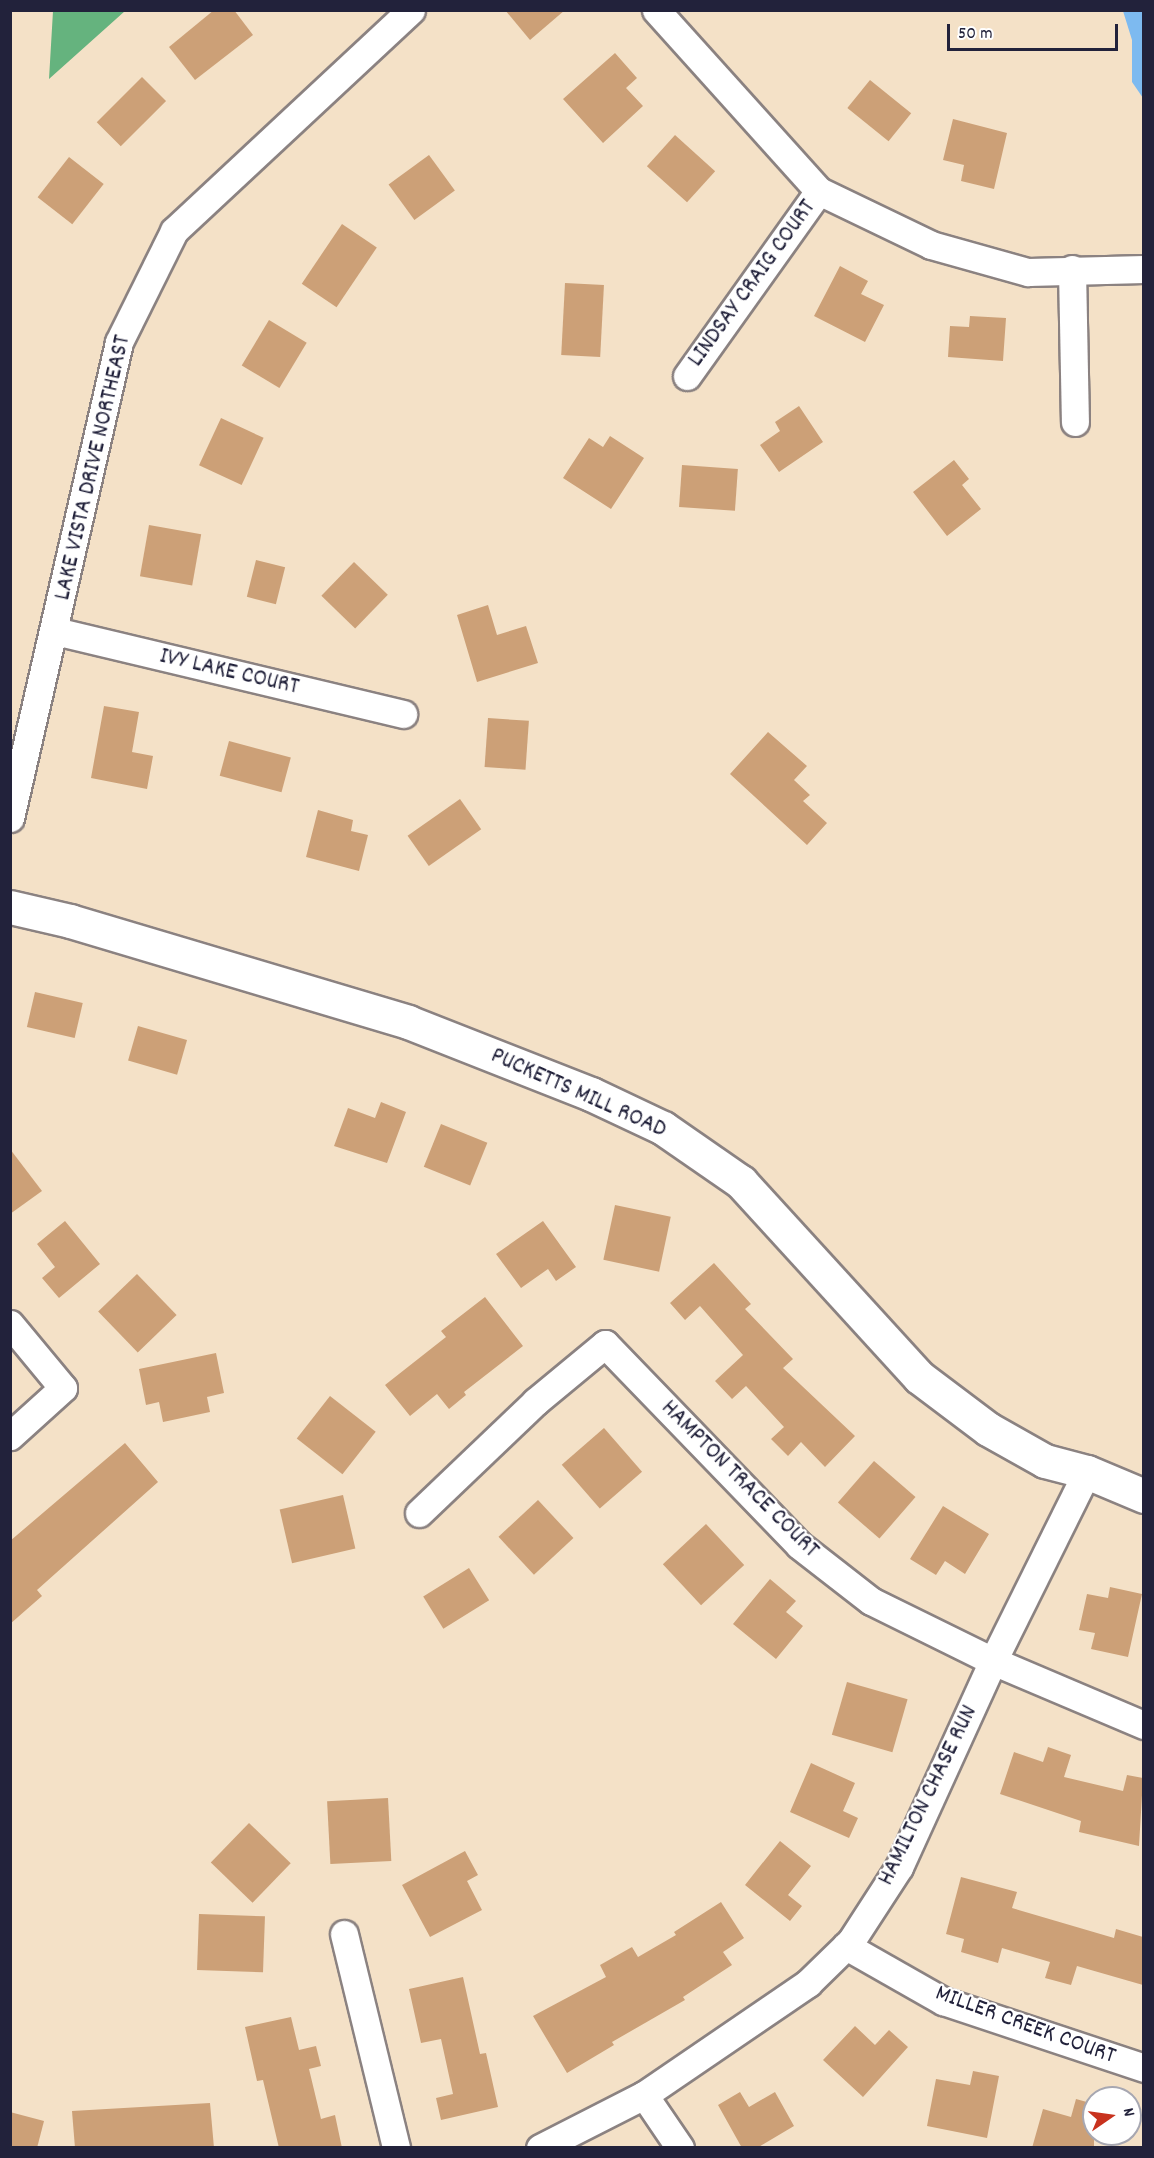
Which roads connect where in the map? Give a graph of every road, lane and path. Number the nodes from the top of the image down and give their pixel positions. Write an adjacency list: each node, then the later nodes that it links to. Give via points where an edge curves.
1 (411, 10): 8 (street, LAKE VISTA DRIVE NORTHEAST, via 174,231 119,342)
2 (656, 10): 3 (street)
3 (819, 191): 5 (street, via 931,245 1028,272); 6 (street, LINDSAY CRAIG COURT)
4 (1143, 268): 5 (street)
5 (1072, 269): 7 (street)
6 (687, 376)
7 (1074, 422)
8 (55, 631): 9 (street, IVY LAKE COURT); 10 (street, LAKE VISTA DRIVE NORTHEAST)
9 (403, 714)
10 (10, 818)
11 (10, 908): 14 (street, PUCKETTS MILL ROAD, via 70,921 408,1022 591,1094 663,1128 741,1182 919,1377 988,1429 1045,1461)
12 (10, 1324): 13 (street, via 63,1388)
13 (10, 1436)
14 (1087, 1472): 15 (street, PUCKETTS MILL ROAD); 17 (street, HAMILTON CHASE RUN)
15 (1143, 1496)
16 (419, 1513): 17 (street, HAMPTON TRACE COURT, via 536,1402 605,1344 799,1545 871,1601)
17 (993, 1661): 18 (street, HAMPTON TRACE COURT); 20 (street, HAMILTON CHASE RUN, via 899,1867)
18 (1143, 1725)
19 (344, 1934): 23 (street)
20 (846, 1946): 21 (street, MILLER CREEK COURT, via 943,2001); 22 (street, HAMILTON CHASE RUN, via 808,1983)
21 (1143, 2068)
22 (644, 2095): 24 (street, HAMILTON CHASE RUN); 25 (street)
23 (396, 2148)
24 (540, 2148)
25 (680, 2148)

